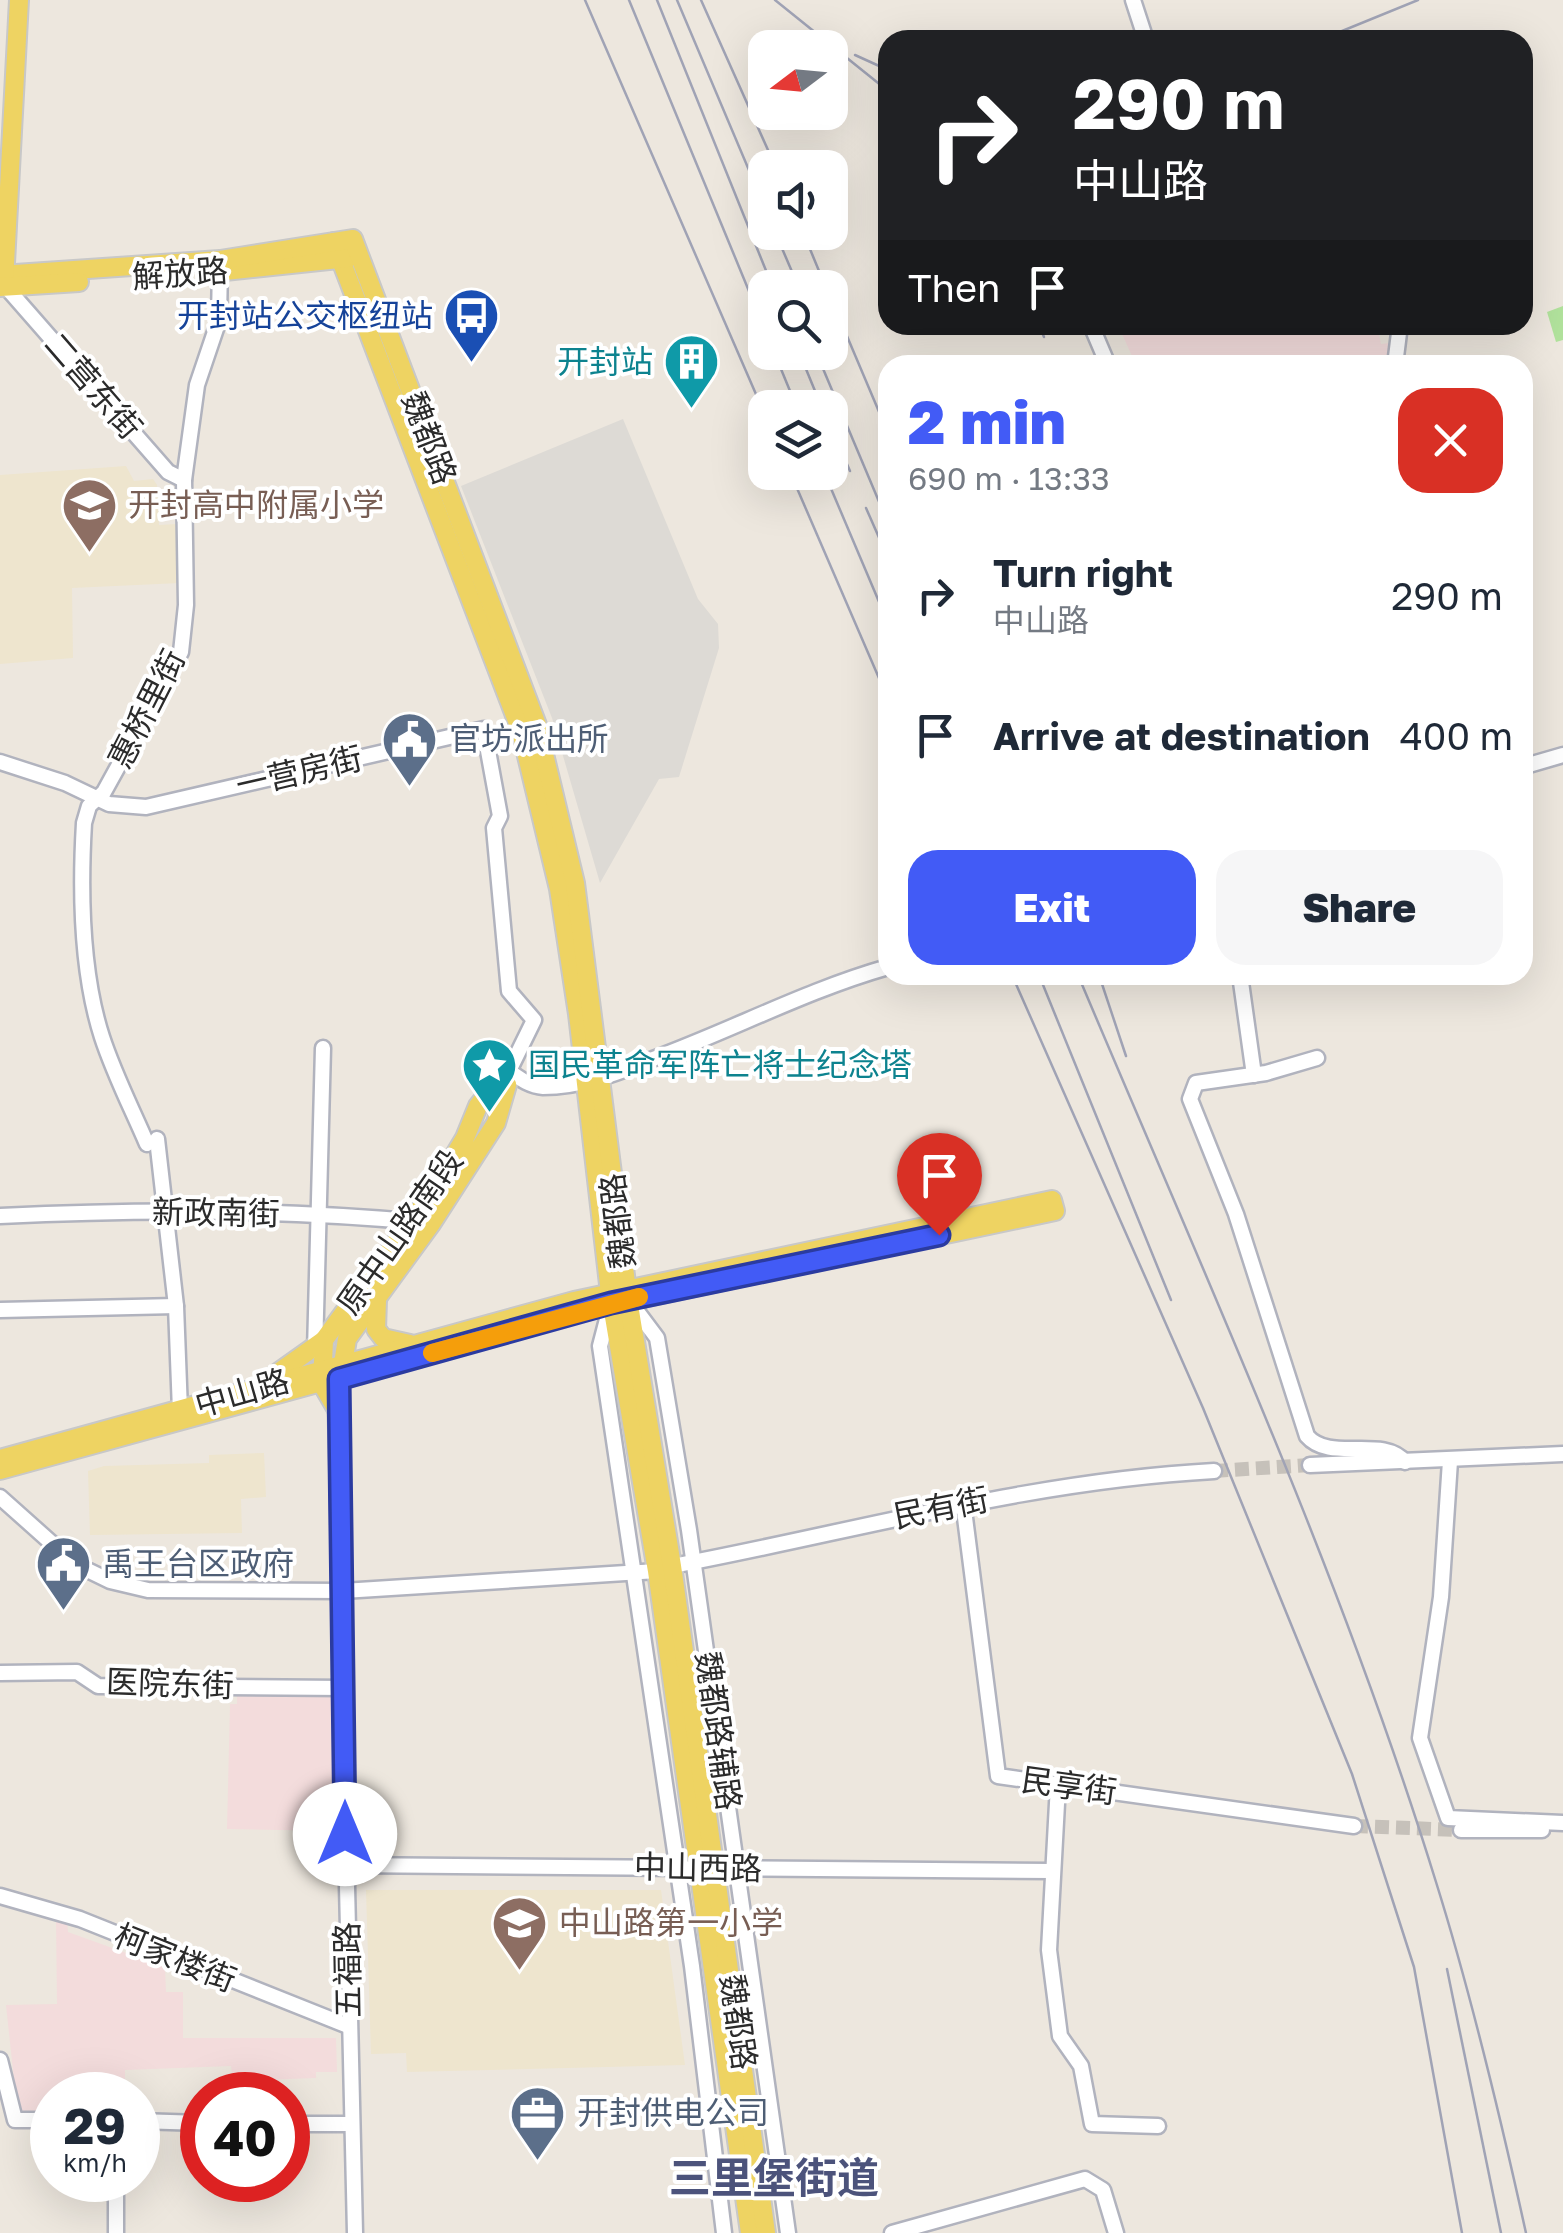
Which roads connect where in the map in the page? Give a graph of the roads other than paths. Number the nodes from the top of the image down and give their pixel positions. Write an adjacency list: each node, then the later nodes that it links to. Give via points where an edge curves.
1 (19, 0): 6 (main road)
2 (1133, 0): 3 (street)
3 (1143, 30)
4 (346, 249): 5 (main road, 解放路); 18 (main road, 魏都路, via 537,724 575,884)
5 (220, 266): 6 (main road, 解放路); 7 (street, 惠桥里街, via 219,320 197,385)
6 (2, 281): 7 (street, 二营东街, via 168,472)
7 (184, 480): 11 (street, 惠桥里街, via 182,652)
8 (1563, 754): 10 (street)
9 (0, 762): 11 (street, 一营房街)
10 (1533, 763)
11 (97, 800): 17 (street, 一营房街, via 132,808 188,800 484,729 500,816 494,828 509,990 534,1020); 19 (street, 惠桥里街, via 87,810 83,845 93,1000 102,1037 152,1142)
12 (878, 970): 18 (street)
13 (1241, 985): 16 (street)
14 (323, 1048): 20 (street)
15 (1317, 1058): 16 (street)
16 (1254, 1074): 36 (street, via 1196,1082 1190,1099 1236,1214 1307,1436 1320,1446 1395,1453)
17 (506, 1076): 18 (street, via 542,1086); 22 (main road, 原中山路南段, via 496,1123)
18 (593, 1080): 23 (main road, 魏都路)
19 (166, 1211): 20 (street, 新政南街); 21 (street, 新政南街); 25 (street, 惠桥里街)
20 (318, 1214): 22 (street, 新政南街); 27 (street)
21 (0, 1216)
22 (422, 1223): 24 (main road, 原中山路南段); 27 (main road, 原中山路南段)
23 (619, 1296): 23 (main road, 中山路, via 1055,1211 1052,1200); 28 (main road, 中山路); 29 (main road, 中山路); 42 (street, 魏都路辅路, via 657,1338); 43 (main road, 魏都路); 44 (street, 魏都路辅路, via 600,1346)
24 (377, 1300): 28 (main road, via 374,1322 384,1338); 29 (main road, 原中山路南段)
25 (176, 1306): 26 (street); 32 (street, 惠桥里街)
26 (0, 1310)
27 (319, 1345): 29 (main road, 原中山路南段); 30 (main road)
28 (416, 1345): 29 (main road, 中山路)
29 (332, 1374): 30 (main road, 中山路); 31 (main road); 38 (main road, 中山路)
30 (235, 1396): 32 (main road, 中山路)
31 (336, 1408): 45 (street, 五福路)
32 (180, 1411): 34 (main road, 中山路)
33 (1563, 1454): 35 (street)
34 (0, 1459)
35 (1450, 1461): 36 (street); 49 (street, via 1423,1751 1448,1818)
36 (1405, 1462): 37 (street)
37 (1310, 1465)
38 (0, 1470)
39 (1214, 1471): 41 (street, 民有街, via 1098,1480)
40 (0, 1497): 45 (street, 民有街, via 63,1556 128,1586 217,1594)
41 (963, 1502): 42 (street, 民有街); 48 (street, 民享街, via 998,1776)
42 (693, 1562): 43 (street, 民有街); 56 (street, 魏都路辅路)
43 (664, 1568): 44 (street, 民有街); 55 (main road, 魏都路)
44 (631, 1572): 45 (street, 民有街); 54 (street, 魏都路辅路)
45 (342, 1591): 47 (street, 五福路)
46 (0, 1673): 47 (street, 医院东街, via 77,1672 98,1686)
47 (344, 1688): 53 (street, 五福路)
48 (1058, 1786): 50 (street, 民享街); 57 (street)
49 (1563, 1822)
50 (1354, 1826)
51 (1461, 1830): 52 (street)
52 (1563, 1832)
53 (346, 1865): 54 (street, 中山西路); 59 (street, 五福路)
54 (677, 1868): 55 (street, 中山西路); 66 (street, 魏都路辅路)
55 (707, 1868): 56 (street, 中山西路); 69 (main road, 魏都路); 70 (main road, 魏都路)
56 (738, 1868): 57 (street, 中山西路); 71 (street, 魏都路辅路)
57 (1050, 1871): 64 (street, via 1056,2018 1084,2073 1088,2117 1096,2125)
58 (0, 1896): 59 (street, 柯家楼街, via 80,1919)
59 (348, 2026): 63 (street, 五福路)
60 (0, 2060): 61 (street, via 15,2120)
61 (30, 2120)
62 (310, 2124): 63 (street)
63 (351, 2124): 68 (street, 五福路)
64 (1158, 2126)
65 (116, 2202): 67 (street)
66 (723, 2225): 69 (street)
67 (116, 2233)
68 (355, 2233)
69 (752, 2233)
70 (766, 2233)
71 (788, 2233)
72 (892, 2233): 73 (street, via 1086,2179 1103,2190)
73 (1116, 2233)

